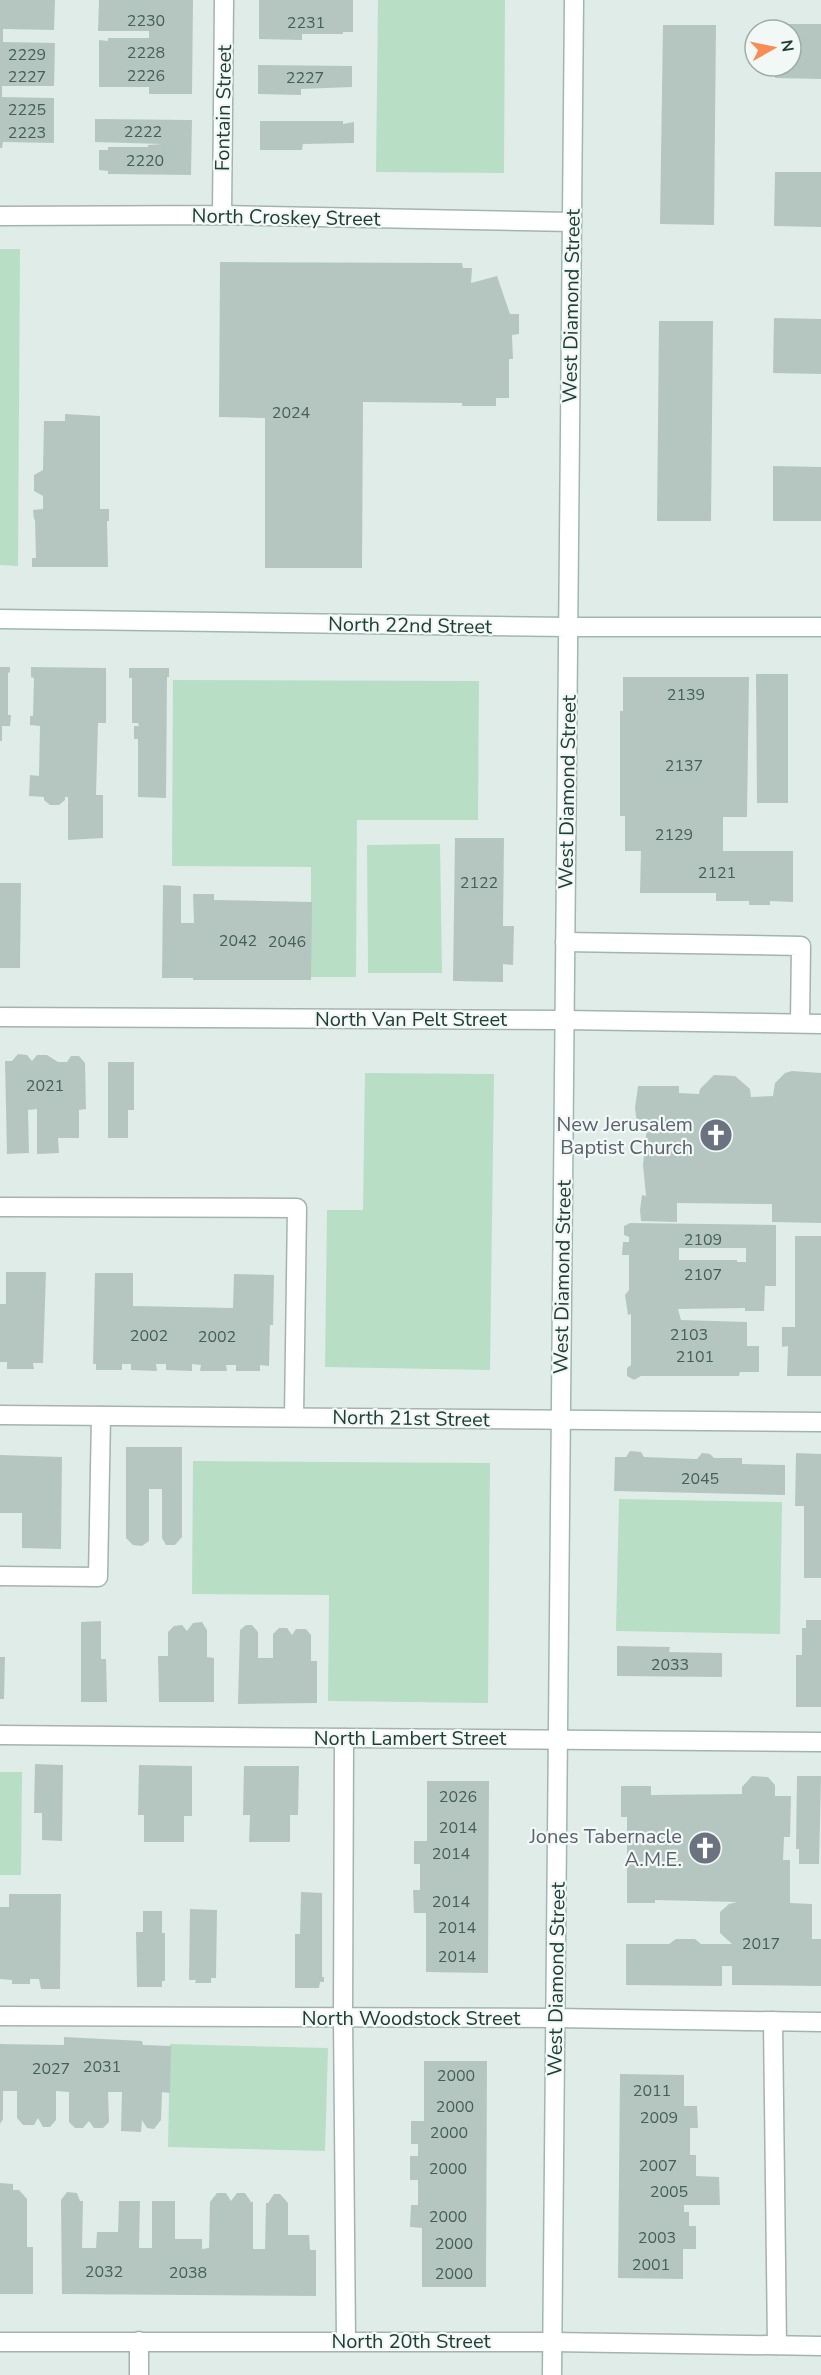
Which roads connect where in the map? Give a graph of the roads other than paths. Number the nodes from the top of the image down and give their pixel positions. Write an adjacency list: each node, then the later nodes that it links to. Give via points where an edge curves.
1 (224, 0): 4 (street, Fontain Street)
2 (574, 0): 5 (street, West Diamond Street)
3 (0, 216): 4 (street, North Croskey Street)
4 (222, 216): 5 (street, North Croskey Street)
5 (572, 222): 7 (street, West Diamond Street)
6 (0, 619): 7 (street, North 22nd Street)
7 (568, 627): 8 (street, North 22nd Street); 9 (street, West Diamond Street)
8 (821, 627)
9 (565, 942): 11 (street, West Diamond Street); 12 (street, via 801,946)
10 (0, 1017): 11 (street, North Van Pelt Street)
11 (564, 1020): 12 (street, North Van Pelt Street); 18 (street, West Diamond Street)
12 (800, 1023): 13 (street, North Van Pelt Street)
13 (821, 1024)
14 (0, 1207): 17 (street, via 297,1208)
15 (0, 1414): 16 (street, North 21st Street)
16 (100, 1416): 17 (street, North 21st Street); 20 (street, via 98,1577)
17 (294, 1417): 18 (street, North 21st Street)
18 (561, 1420): 19 (street, North 21st Street); 23 (street, West Diamond Street)
19 (821, 1422)
20 (0, 1576)
21 (0, 1735): 22 (street, North Lambert Street)
22 (344, 1738): 23 (street, North Lambert Street); 26 (street)
23 (558, 1739): 24 (street, North Lambert Street); 27 (street, West Diamond Street)
24 (821, 1742)
25 (0, 2016): 26 (street, North Woodstock Street)
26 (343, 2017): 27 (street, North Woodstock Street); 31 (street)
27 (555, 2018): 28 (street, North Woodstock Street); 33 (street, West Diamond Street)
28 (773, 2021): 29 (street, North Woodstock Street); 34 (street)
29 (821, 2022)
30 (139, 2341): 31 (street, North 20th Street); 32 (street, North 20th Street); 36 (street)
31 (346, 2341): 33 (street, North 20th Street)
32 (0, 2342)
33 (552, 2342): 34 (street, North 20th Street); 37 (street, West Diamond Street)
34 (777, 2345): 35 (street, North 20th Street)
35 (821, 2346)
36 (139, 2375)
37 (552, 2375)

